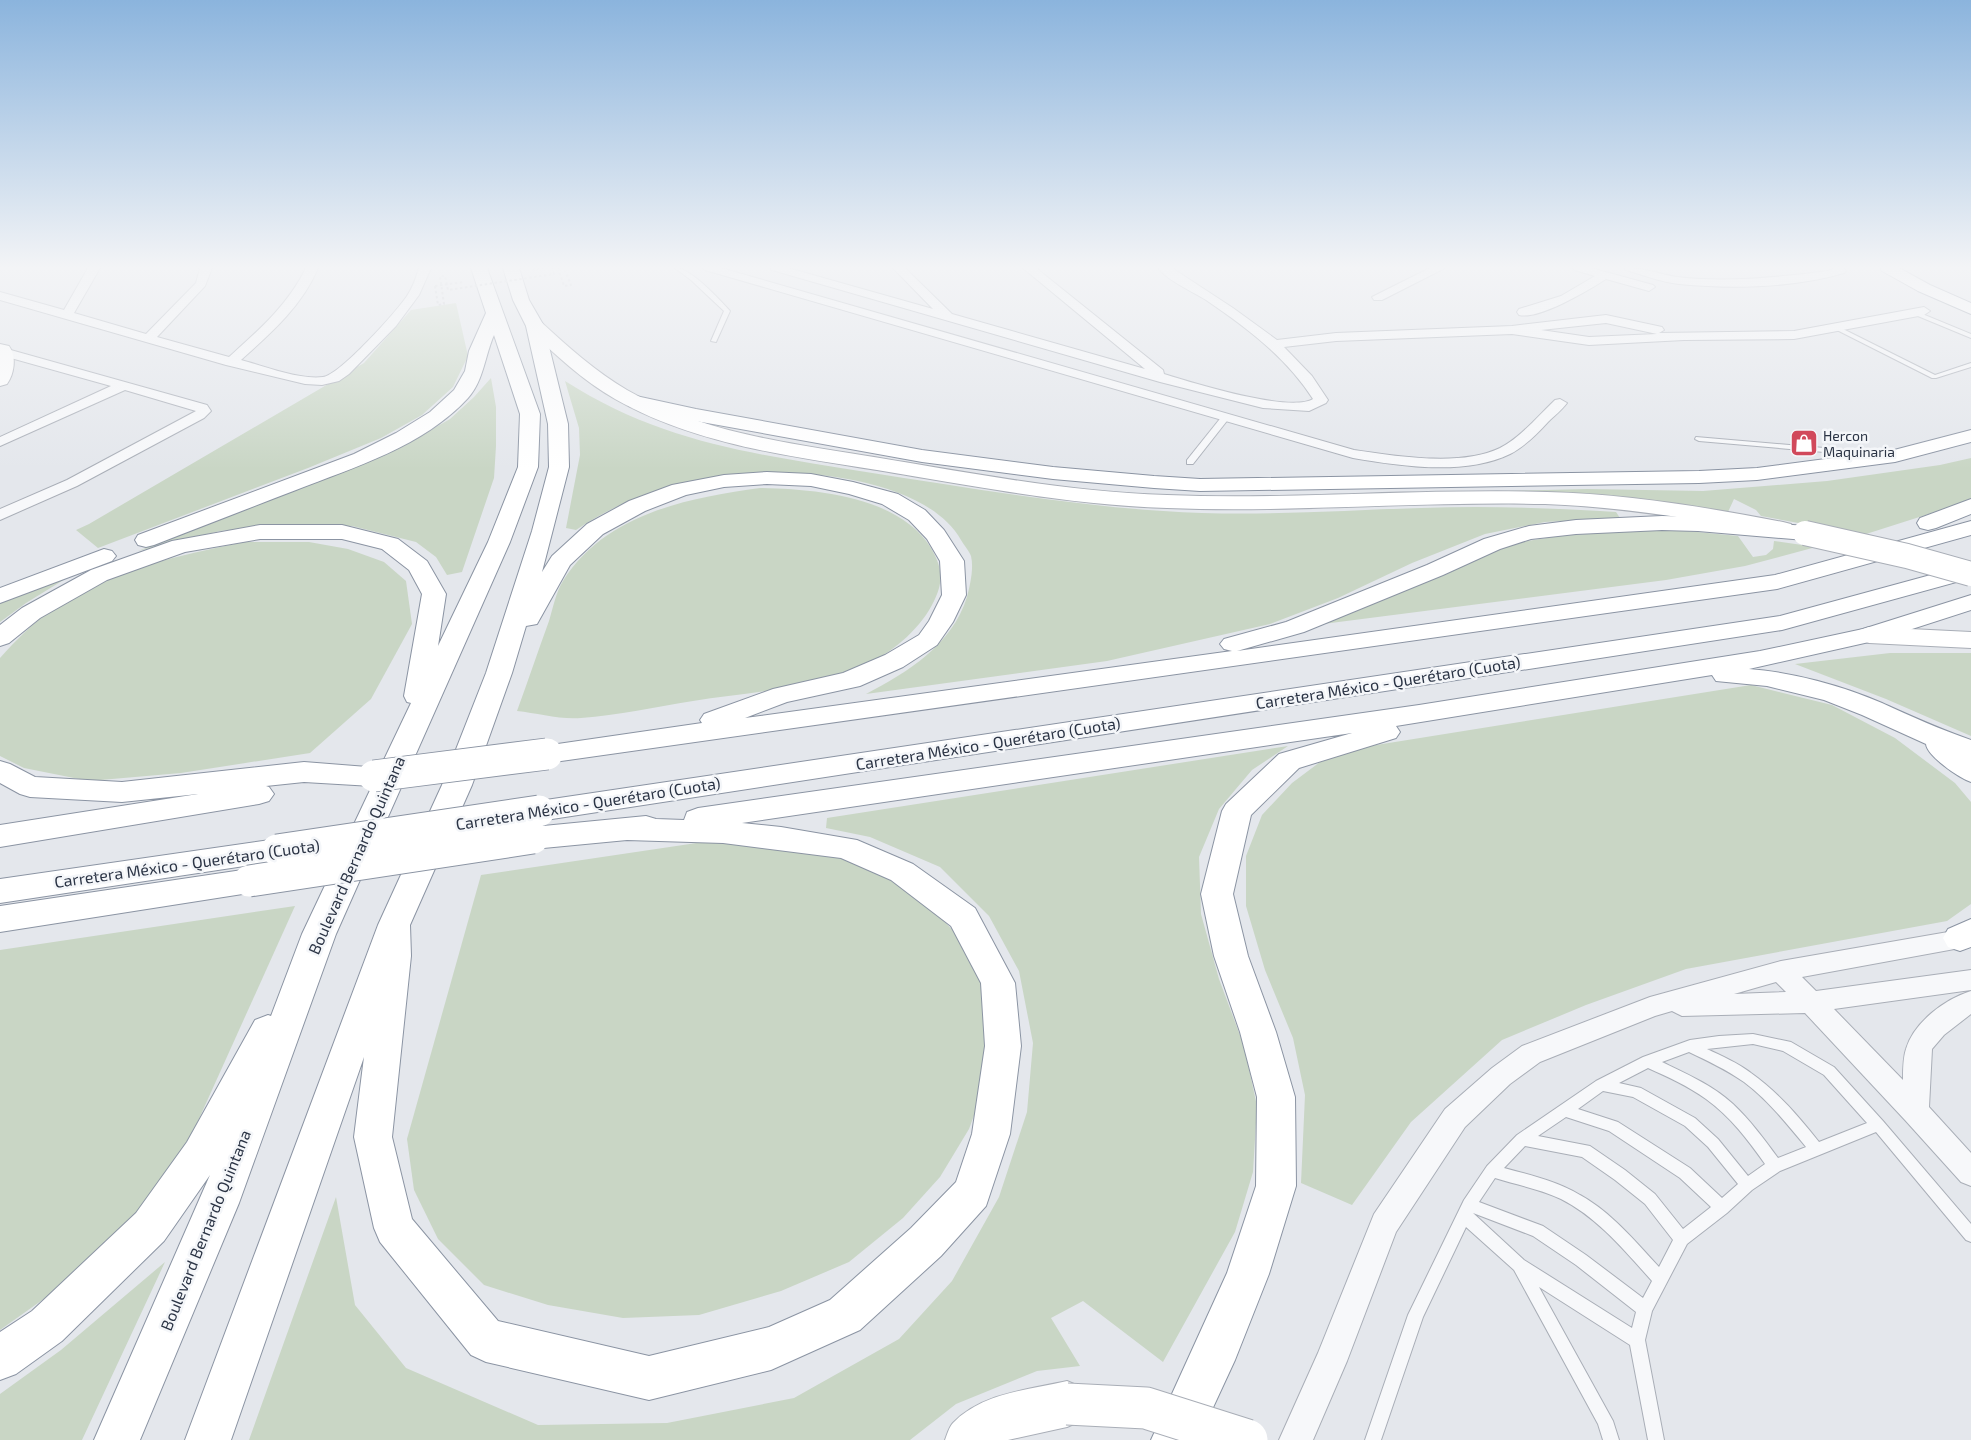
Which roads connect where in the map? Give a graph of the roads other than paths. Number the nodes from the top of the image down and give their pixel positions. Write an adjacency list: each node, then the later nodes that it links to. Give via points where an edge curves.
1 (139, 335): 22 (street)
2 (152, 335): 22 (street)
3 (260, 335): 26 (street)
4 (378, 335): 26 (street, via 344,371 322,381)
5 (485, 335): 44 (main road, via 474,371 462,393 437,416 403,438 360,458)
6 (502, 335): 54 (main road, Boulevard Bernardo Quintana, via 530,414 528,467 499,542)
7 (537, 335): 50 (main road, via 558,424 558,467 543,531)
8 (545, 335): 31 (main road, via 588,373)
9 (716, 335): 23 (lane)
10 (942, 335): 33 (street)
11 (1010, 335): 28 (street)
12 (1111, 335): 28 (street)
13 (1263, 335): 24 (street)
14 (1324, 335): 21 (street)
15 (1381, 335): 21 (street)
16 (1548, 335): 20 (street, via 1589,341)
17 (1680, 335): 20 (street)
18 (1728, 335): 20 (street)
19 (1852, 335): 27 (lane, via 1934,378)
20 (1684, 336)
21 (1336, 337): 24 (street)
22 (149, 338): 26 (street)
23 (714, 341)
24 (1275, 344): 28 (street, via 1315,388 1321,400 1309,407 1263,404)
25 (1, 350): 29 (main road, via 5,364); 30 (street)
26 (231, 362)
27 (1971, 365)
28 (1165, 379)
29 (0, 380)
30 (124, 386): 36 (street); 40 (street, via 204,411 72,483)
31 (636, 402): 37 (main road, via 922,456 1053,473 1191,484 1698,477 1758,474); 41 (main road, via 709,431 775,447 965,479 1094,496 1168,502 1546,498 1644,506)
32 (1560, 403): 33 (street, via 1503,452 1450,462 1391,461 1352,454)
33 (1226, 417): 38 (lane)
34 (1971, 436): 37 (main road)
35 (1699, 439): 37 (lane)
36 (0, 442)
37 (1895, 456)
38 (1190, 462)
39 (1971, 506): 49 (main road, via 1885,539 1786,564 1690,583 1489,613)
40 (0, 515)
41 (1740, 524): 43 (main road, bridge, via 1804,533); 52 (main road, via 1662,523 1529,532 1492,544 1295,627 1240,643 1116,668 1026,680)
42 (1971, 528): 49 (main road, via 1776,582)
43 (1971, 573): 57 (main road, Carretera México - Querétaro (Cuota), via 1782,623)
44 (0, 596)
45 (1971, 602): 46 (main road, Carretera México - Querétaro (Cuota))
46 (1869, 635): 48 (main road); 51 (main road, Carretera México - Querétaro (Cuota), via 1760,659)
47 (0, 638): 54 (main road, via 30,613 99,574 180,546 260,532 342,532 390,544 419,566 434,594)
48 (1971, 640)
49 (1358, 642): 52 (main road)
50 (499, 673): 55 (main road, via 560,560 595,529 637,506 680,490 724,481 767,478 811,480 890,499 917,515 936,535 952,561 954,595 928,640 894,661 851,680 756,703); 68 (main road, via 457,784)
51 (1653, 676): 53 (main road, Carretera México - Querétaro (Cuota)); 56 (main road, via 1767,678 1800,685 1872,709)
52 (947, 698): 55 (main road)
53 (1418, 714): 57 (main road, via 1329,716 1045,744); 63 (main road, Carretera México - Querétaro (Cuota)); 101 (main road, via 1385,732 1289,761 1237,810 1217,894 1231,956 1258,1032 1276,1097 1276,1186 1248,1274)
54 (412, 730): 69 (main road, Boulevard Bernardo Quintana)
55 (681, 734): 61 (main road, bridge)
56 (1924, 734): 58 (main road); 60 (main road)
57 (992, 742): 62 (main road, Carretera México - Querétaro (Cuota))
58 (1971, 750)
59 (0, 771): 61 (main road, via 30,788 122,792 304,772)
60 (1971, 772)
61 (374, 776): 64 (main road)
62 (536, 825): 63 (main road, Carretera México - Querétaro (Cuota)); 65 (main road, Carretera México - Querétaro (Cuota), bridge, via 277,850); 66 (main road, Carretera México - Querétaro (Cuota), bridge, via 249,881)
63 (628, 829): 68 (main road, via 723,832 846,848 902,872 963,916 998,984 1003,1046 992,1134 972,1193 926,1242 845,1315 771,1348 649,1378 486,1340 394,1228 373,1136 390,1004)
64 (0, 836)
65 (0, 891)
66 (162, 894): 67 (main road, Carretera México - Querétaro (Cuota)); 71 (main road)
67 (0, 919)
68 (394, 925): 99 (main road)
69 (320, 934): 97 (main road, via 201,1155 150,1227 48,1326); 98 (main road, Boulevard Bernardo Quintana, via 218,1203)
70 (1967, 936): 72 (street)
71 (0, 938)
72 (1782, 971): 75 (street); 76 (street)
73 (1971, 980): 75 (street)
74 (1971, 1001): 81 (street, via 1932,1029 1919,1049)
75 (1811, 1002): 76 (street); 81 (street)
76 (1650, 1007): 103 (street, via 1531,1054 1455,1118 1384,1224 1331,1361)
77 (1690, 1046): 78 (lane); 82 (lane, via 1753,1039 1786,1046 1829,1071); 84 (lane, via 1748,1078 1786,1112)
78 (1648, 1061): 79 (lane); 85 (lane, via 1718,1100 1745,1125)
79 (1601, 1085): 80 (lane); 88 (lane, via 1636,1092 1690,1122 1713,1143)
80 (1563, 1110): 83 (lane); 89 (lane, via 1613,1126 1685,1173)
81 (1916, 1111): 87 (street)
82 (1878, 1124): 84 (lane); 91 (lane)
83 (1522, 1139): 86 (lane); 92 (lane, via 1585,1151 1650,1199)
84 (1817, 1150): 85 (lane)
85 (1775, 1166): 88 (lane)
86 (1492, 1171): 90 (lane); 94 (lane, via 1576,1200 1606,1224)
87 (1971, 1173)
88 (1747, 1185): 89 (lane)
89 (1722, 1208): 92 (lane)
90 (1467, 1210): 93 (lane); 95 (lane, via 1538,1231); 104 (lane, via 1416,1315)
91 (1971, 1235)
92 (1682, 1239): 94 (lane)
93 (1518, 1265): 96 (lane); 105 (lane, via 1605,1421)
94 (1660, 1279): 95 (lane)
95 (1645, 1309): 96 (lane)
96 (1637, 1340): 106 (lane)
97 (0, 1358)
98 (117, 1440)
99 (208, 1440)
100 (968, 1440): 102 (main road, bridge, via 994,1420 1067,1404 1146,1408)
101 (1174, 1440)
102 (1247, 1440)
103 (1296, 1440)
104 (1373, 1440)
105 (1611, 1440)
106 (1656, 1440)

